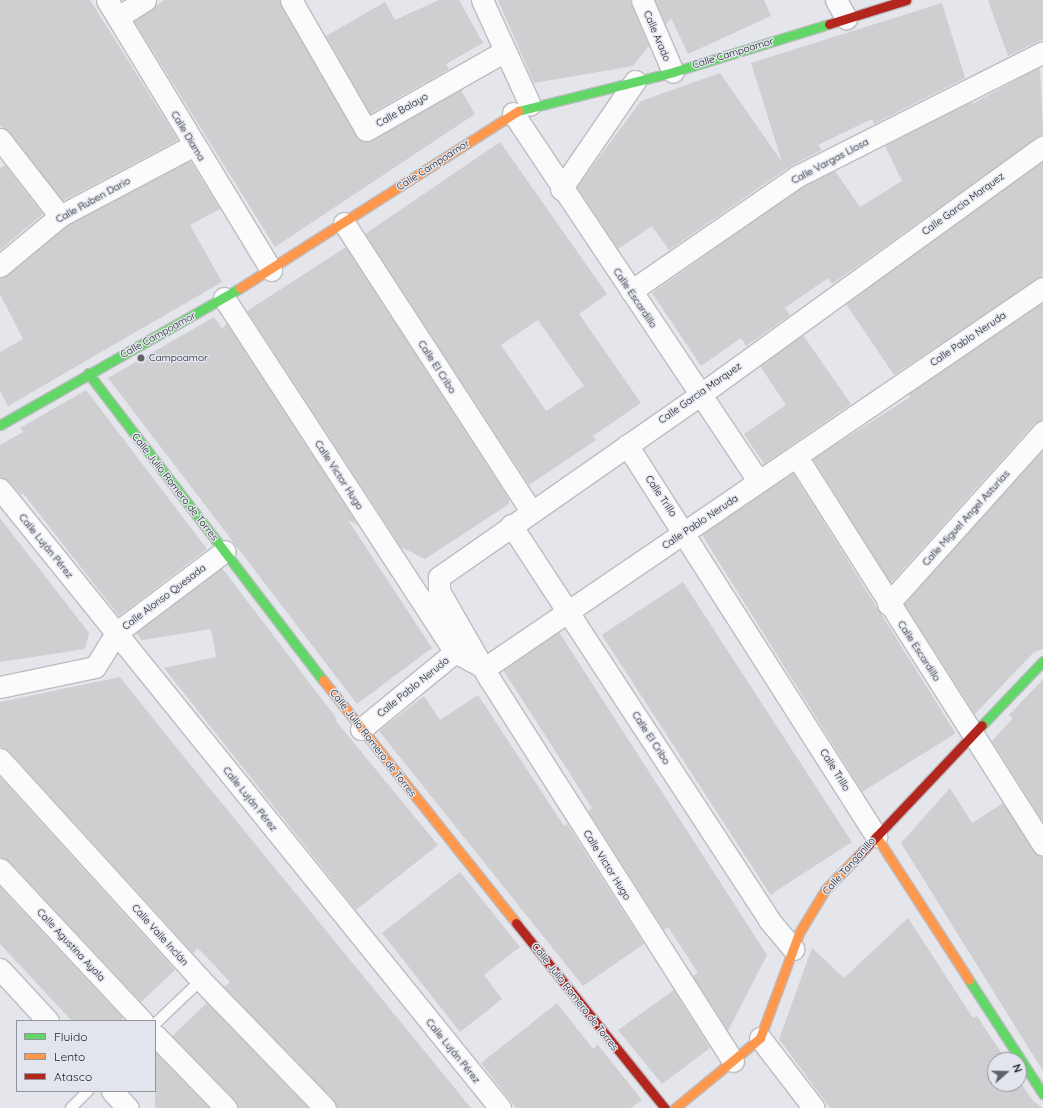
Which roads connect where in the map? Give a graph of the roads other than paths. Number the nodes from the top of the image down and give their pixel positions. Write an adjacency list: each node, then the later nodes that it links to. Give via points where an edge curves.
1 (145, 0): 6 (street)
2 (291, 0): 8 (street, Calle Balayo, via 366,130)
3 (482, 0): 8 (street, Calle Escardillo)
4 (642, 0): 10 (street, Calle Arado)
5 (906, 0): 7 (street, Calle Campoamor)
6 (112, 8): 14 (street, Calle Diama)
7 (841, 9): 10 (street, Calle Campoamor)
8 (505, 51): 12 (street, Calle Escardillo)
9 (1043, 52): 22 (street, Calle Vargas Llosa, via 796,177)
10 (672, 72): 11 (street, Calle Campoamor)
11 (636, 81): 12 (street, Calle Campoamor); 16 (street)
12 (521, 109): 16 (street, Calle Escardillo); 18 (street, Calle Campoamor)
13 (0, 139): 17 (street)
14 (194, 145): 17 (street, Calle Ruben Dario); 20 (street, Calle Diama)
15 (1043, 146): 25 (street, Calle Garcia Marquez)
16 (561, 189): 22 (street, Calle Escardillo)
17 (60, 216): 19 (street, Calle Ruben Dario)
18 (344, 222): 20 (street, Calle Campoamor); 32 (street, Calle El Cribo)
19 (0, 266)
20 (271, 270): 23 (street, Calle Campoamor)
21 (1043, 288): 29 (street, Calle Pablo Neruda)
22 (631, 291): 25 (street, Calle Escardillo)
23 (224, 298): 24 (street, Calle Campoamor); 39 (street, Calle Victor Hugo)
24 (88, 374): 26 (street, Calle Campoamor); 35 (street, Calle Julio Romero de Torres)
25 (701, 394): 28 (street, Calle Garcia Marquez); 30 (street, Calle Escardillo)
26 (0, 425)
27 (1043, 432): 36 (street, Calle Miguel Angel Asturias)
28 (627, 445): 32 (street, Calle Garcia Marquez); 34 (street, Calle Trillo)
29 (797, 457): 30 (street, Calle Pablo Neruda); 36 (street, Calle Escardillo)
30 (760, 482): 34 (street, Calle Pablo Neruda)
31 (0, 489): 38 (street, Calle Luján Pérez)
32 (531, 511): 33 (street, Calle Garcia Marquez)
33 (511, 525): 37 (street, Calle El Cribo); 41 (street, Calle Garcia Marquez, via 439,577 439,592)
34 (685, 533): 37 (street, Calle Pablo Neruda); 46 (street, Calle Trillo)
35 (225, 551): 38 (street, Calle Alonso Quesada); 43 (street, Calle Julio Romero de Torres)
36 (888, 604): 44 (street, Calle Escardillo)
37 (569, 612): 41 (street, Calle Pablo Neruda); 49 (street, Calle El Cribo, via 769,920)
38 (116, 633): 42 (street, Calle Alonso Quesada, via 95,667); 66 (street, Calle Luján Pérez)
39 (455, 652): 41 (street, Calle Pablo Neruda); 43 (street, Calle Pablo Neruda)
40 (1043, 661): 44 (street, Calle Tanganillo)
41 (485, 668): 57 (street, Calle Victor Hugo)
42 (0, 686)
43 (361, 729): 67 (street, Calle Julio Romero de Torres)
44 (973, 732): 46 (street, Calle Tanganillo); 47 (street, Calle Escardillo)
45 (0, 758): 51 (street, Calle Valle Inclán)
46 (876, 836): 49 (street, Calle Tanganillo, via 825,890); 60 (street, Calle Trillo)
47 (1043, 844)
48 (0, 869): 53 (street, Calle Agustina Ayala)
49 (794, 949): 56 (street, Calle Tanganillo)
50 (0, 969): 52 (street)
51 (201, 980): 54 (lane); 65 (street, Calle Valle Inclán)
52 (47, 1020)
53 (141, 1020)
54 (156, 1023)
55 (156, 1036): 64 (street)
56 (760, 1038): 57 (street, Calle Tanganillo); 61 (street)
57 (733, 1062): 68 (street, Calle Tanganillo)
58 (87, 1092): 62 (lane)
59 (113, 1092): 63 (street)
60 (1043, 1094)
61 (812, 1107)
62 (71, 1108)
63 (128, 1108)
64 (226, 1108)
65 (325, 1108)
66 (500, 1108)
67 (665, 1108)
68 (674, 1108)

